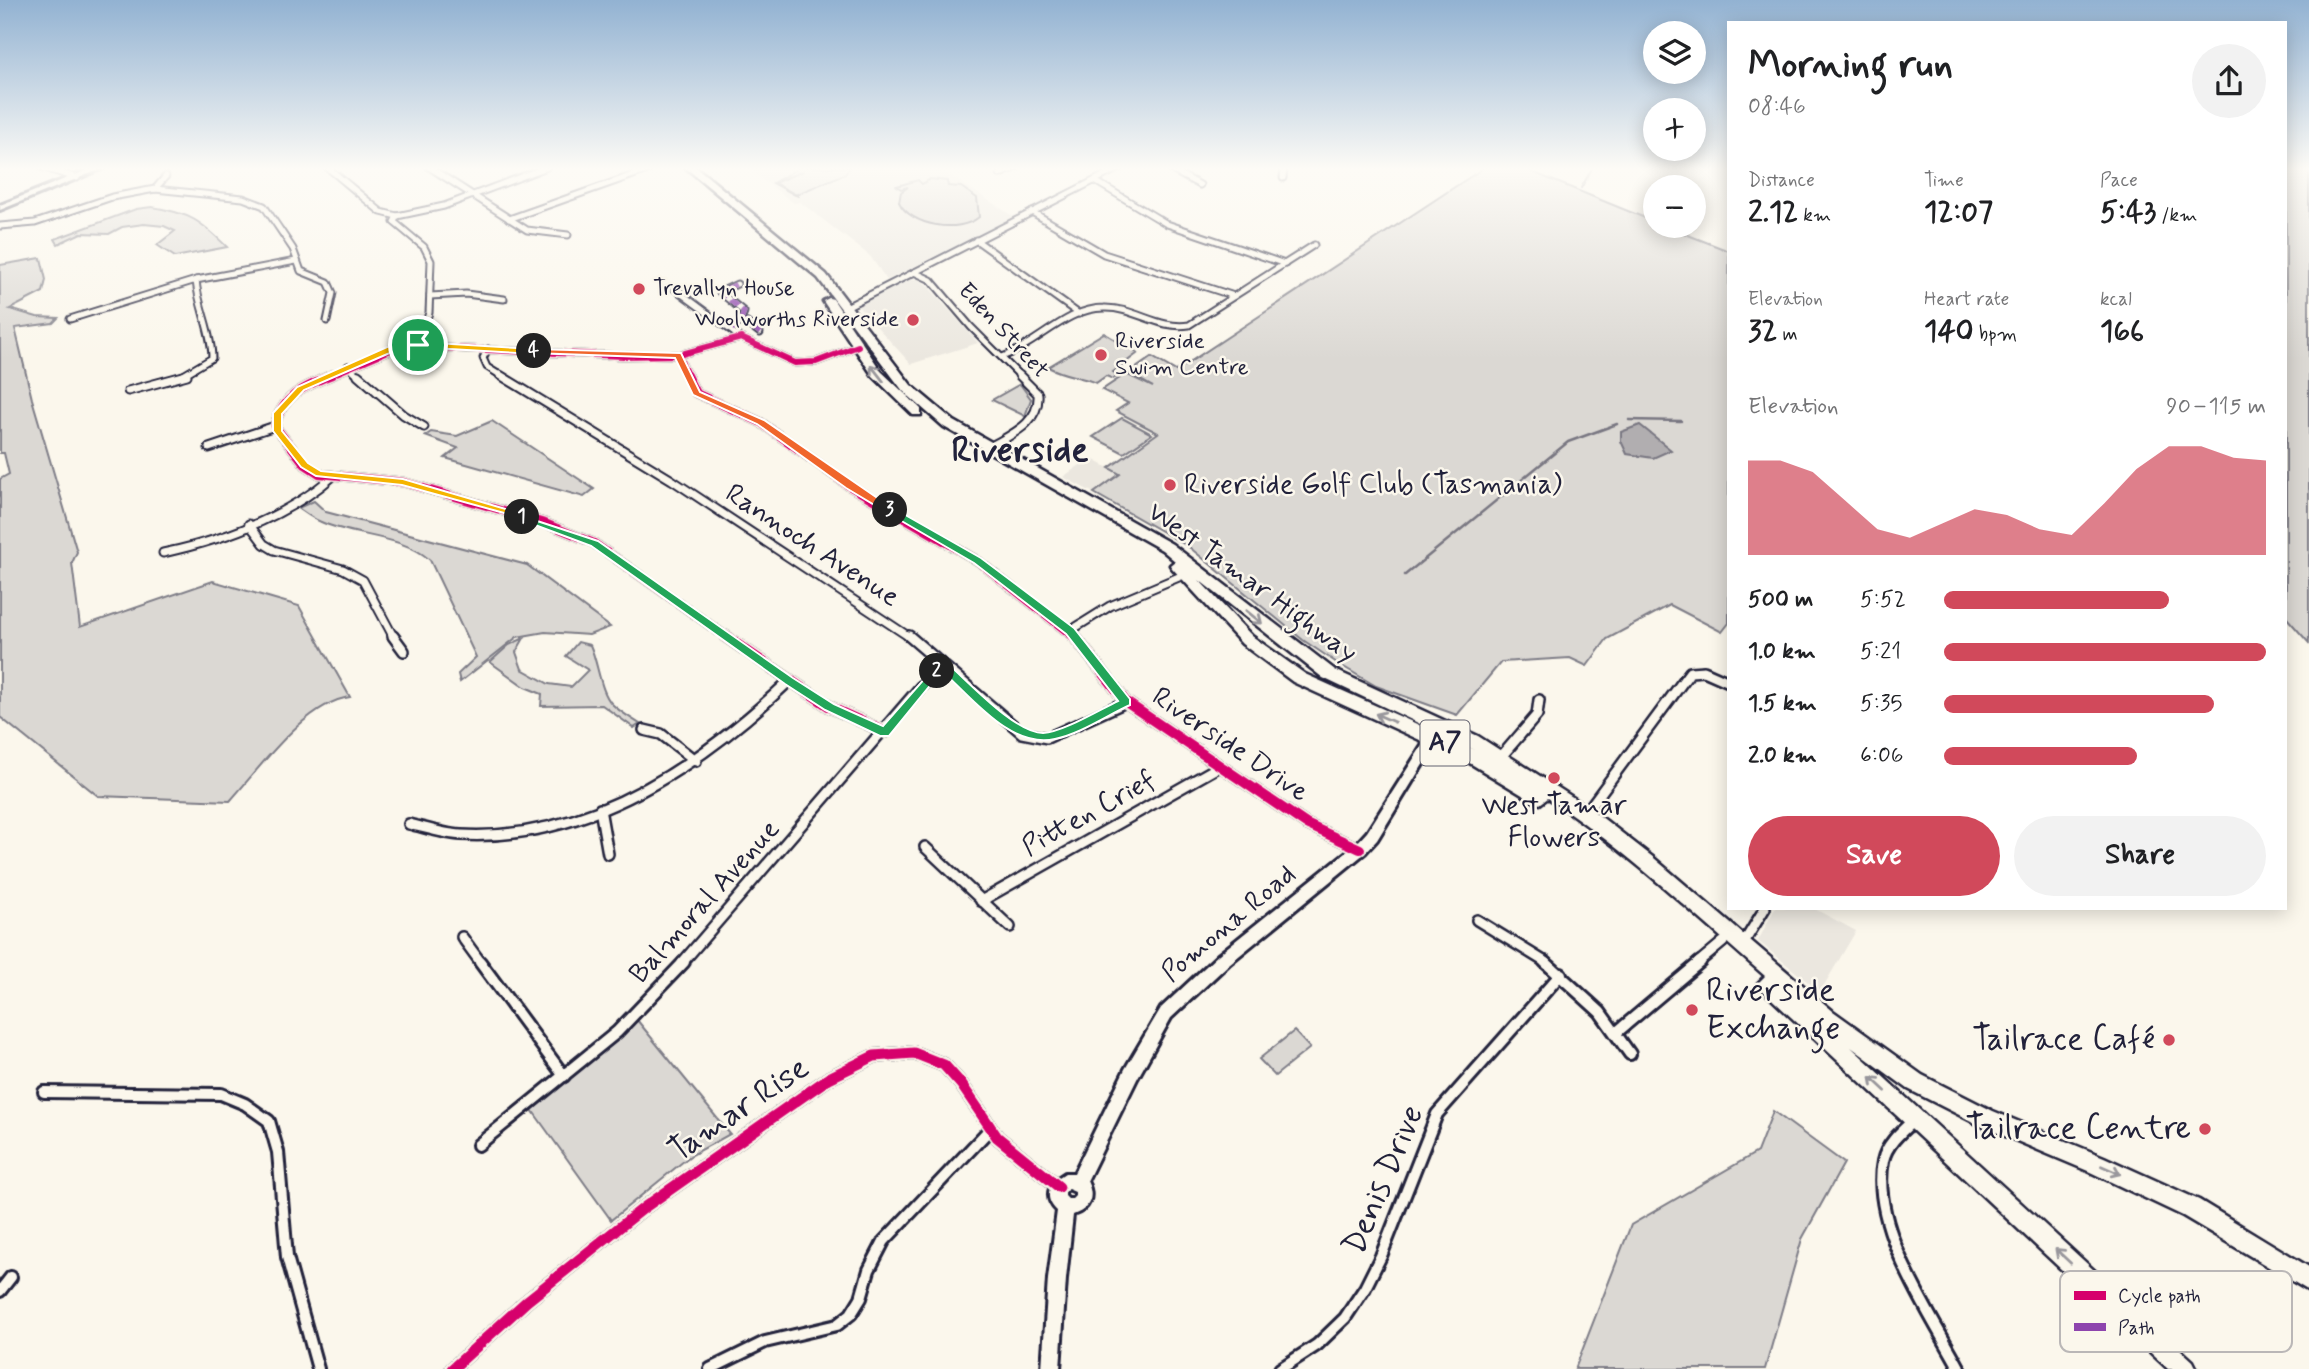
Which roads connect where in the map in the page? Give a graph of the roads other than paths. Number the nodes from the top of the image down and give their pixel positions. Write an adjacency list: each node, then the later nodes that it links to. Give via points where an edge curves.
1 (280, 231): 12 (street)
2 (405, 231): 18 (street, via 430,256)
3 (530, 231): 9 (street)
4 (757, 231): 29 (highway, West Tamar Highway / A7, via 811,276)
5 (768, 231): 21 (highway, West Tamar Highway / A7, via 815,270)
6 (994, 231): 10 (street)
7 (1064, 231): 19 (street, via 1098,251)
8 (1185, 231): 13 (street)
9 (568, 235)
10 (976, 240): 14 (street); 22 (street, via 1009,259 1040,289)
11 (1314, 245): 13 (street)
12 (296, 261): 15 (street); 24 (street, via 301,271 328,282 333,293)
13 (1285, 264): 19 (street)
14 (914, 272): 21 (street); 33 (street, Eden Street, via 931,280)
15 (196, 280): 23 (street); 35 (street, via 212,358 187,375)
16 (737, 284): 25 (street, via 720,292 744,312)
17 (676, 289): 26 (street)
18 (430, 296): 20 (street); 30 (street, via 424,326)
19 (1234, 296): 22 (street, via 1184,327 1108,307)
20 (504, 299)
21 (846, 307): 29 (highway, West Tamar Highway / A7)
22 (1079, 314): 33 (street)
23 (69, 319)
24 (327, 321)
25 (740, 322): 26 (street); 27 (street)
26 (732, 329): 28 (street)
27 (760, 333)
28 (741, 338): 29 (street, via 794,366); 32 (street)
29 (865, 343): 38 (highway, West Tamar Highway / A7, via 919,401); 43 (highway, West Tamar Highway / A7, one-way to 29, via 1137,537 929,420 894,393)
30 (408, 345): 31 (street); 34 (street)
31 (488, 349): 32 (street); 46 (street, Rannoch Avenue, via 483,358 487,367 839,586 899,627)
32 (678, 355): 44 (street, Riverside Drive, via 696,393 760,422 853,488 978,561)
33 (1002, 357): 38 (street, Eden Street, via 1036,391 1039,405 1033,418)
34 (348, 366): 36 (street, via 294,394 279,410); 37 (street)
35 (128, 391)
36 (275, 426): 39 (street); 40 (street, via 305,465)
37 (424, 427)
38 (989, 447): 53 (highway, West Tamar Highway / A7, one-way to 53, via 1167,547 1329,674)
39 (209, 448)
40 (332, 477): 41 (street, via 301,502); 47 (street, via 403,482 576,534 662,589)
41 (249, 524): 42 (street, via 188,549); 45 (street, via 274,550 343,569 363,580)
42 (163, 553)
43 (1186, 574): 44 (street, via 1110,606); 53 (highway, West Tamar Highway / A7, one-way to 43, via 1298,678 1247,640)
44 (1070, 631): 50 (street, Riverside Drive)
45 (404, 652)
46 (943, 666): 50 (street, Rannoch Avenue, via 1015,729 1032,736 1056,735); 52 (street, Balmoral Avenue)
47 (789, 681): 52 (street, via 830,707); 55 (street, via 761,710)
48 (1727, 681): 58 (street, via 1704,671 1690,672)
49 (1539, 700): 54 (street, via 1537,715)
50 (1126, 702): 56 (street, Riverside Drive)
51 (644, 730): 55 (street, via 661,734)
52 (884, 732): 73 (street, Balmoral Avenue, via 715,929 617,1032)
53 (1438, 732): 54 (highway, West Tamar Highway / A7); 61 (street, Pomona Road); 68 (highway, West Tamar Highway / A7, via 1589,830)
54 (1500, 758): 58 (highway, West Tamar Highway / A7)
55 (696, 761): 57 (street, via 660,783)
56 (1220, 766): 61 (street, Riverside Drive, via 1306,824); 63 (street, Pitten Crief)
57 (600, 809): 59 (street, via 491,836 460,836); 62 (street)
58 (1585, 814): 69 (highway, West Tamar Highway / A7)
59 (408, 824)
60 (925, 847): 63 (street)
61 (1360, 849): 79 (street, Pomona Road, via 1224,959 1166,1013)
62 (608, 854)
63 (981, 901): 66 (street)
64 (1764, 910): 69 (street)
65 (1477, 920): 70 (street)
66 (1010, 927)
67 (462, 937): 73 (street)
68 (1723, 942): 71 (street); 76 (highway, West Tamar Highway / A7, one-way to 68)
69 (1742, 945): 74 (highway, West Tamar Highway / A7, via 1826,1017)
70 (1561, 974): 71 (street); 91 (street, Denis Drive, via 1437,1114 1384,1250 1358,1303 1313,1348)
71 (1617, 1032): 72 (street)
72 (1630, 1054)
73 (564, 1076): 78 (street, Balmoral Avenue)
74 (1924, 1087): 76 (highway); 84 (highway, A7, one-way to 84, via 2160,1193)
75 (44, 1092): 87 (street, via 221,1094 269,1121 278,1152 287,1257)
76 (1913, 1117): 82 (highway, West Tamar Highway / A7, one-way to 76); 92 (street, via 1884,1158 1882,1199 1895,1242)
77 (990, 1129): 80 (street, Tamar Rise); 88 (street, Tamar Rise, via 958,1078 939,1061 899,1052 867,1058 621,1225); 89 (street, via 884,1241 851,1314 837,1325 765,1342)
78 (478, 1145)
79 (1078, 1182): 80 (street, via 1066,1181); 81 (street, via 1083,1197 1079,1204)
80 (1059, 1187): 81 (street, via 1058,1199)
81 (1066, 1207): 90 (street)
82 (2079, 1271)
83 (11, 1277): 85 (street)
84 (2309, 1280)
85 (0, 1291)
86 (2167, 1352): 93 (highway, West Tamar Highway / A7, one-way to 86)
87 (318, 1369)
88 (452, 1369)
89 (710, 1369)
90 (1051, 1369)
91 (1280, 1369)
92 (1960, 1369)
93 (2185, 1369)

